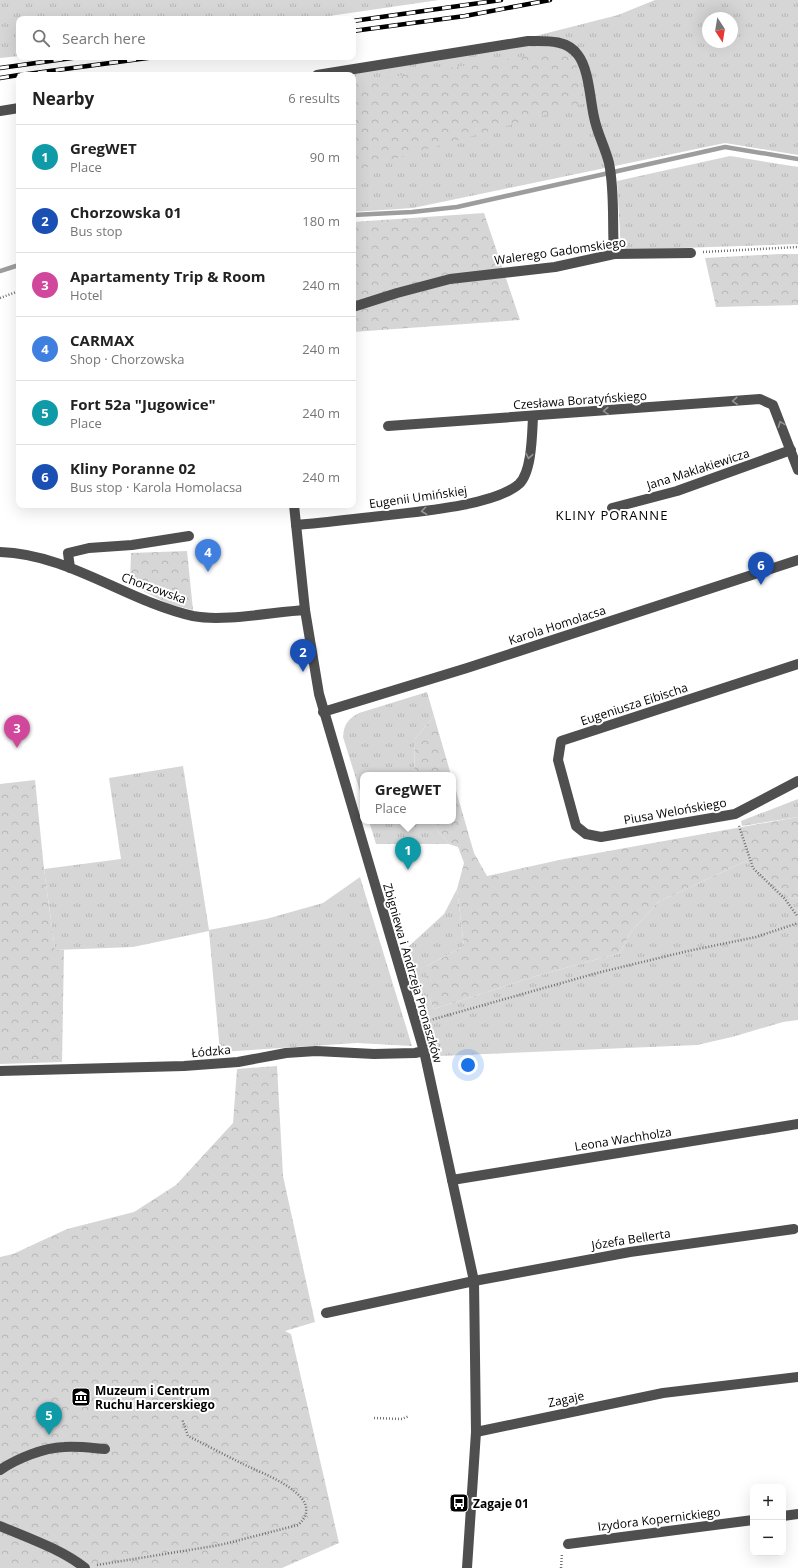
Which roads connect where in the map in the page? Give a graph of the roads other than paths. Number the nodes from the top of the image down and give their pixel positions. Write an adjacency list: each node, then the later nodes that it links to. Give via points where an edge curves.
1 (331, 72): 5 (street, via 528,41 550,41 566,45 578,55 586,74 597,133 606,150 612,184)
2 (16, 108): 3 (street)
3 (0, 111)
4 (691, 253): 5 (street, Walerego Gadomskiego)
5 (614, 254): 6 (street, Walerego Gadomskiego, via 555,267 450,279)
6 (356, 306)
7 (533, 417): 8 (street, Czesława Boratyńskiego); 9 (street, Czesława Boratyńskiego, one-way to 7, via 773,405 760,399); 13 (street, Eugenii Umińskiej, one-way to 13, via 527,471 520,484 506,492 467,504 438,509)
8 (388, 426)
9 (791, 450): 10 (street); 12 (street, Jana Maklakiewicza, via 677,491)
10 (798, 470)
11 (294, 508): 13 (street)
12 (612, 508)
13 (296, 526): 18 (street, Zbigniewa i Andrzeja Pronaszków)
14 (189, 536): 17 (street, via 132,545 89,548 68,553)
15 (0, 552): 17 (street, Chorzowska, via 34,556)
16 (798, 560): 20 (street, Karola Homolacsa, via 474,666)
17 (70, 568): 18 (street, Chorzowska, via 126,593 194,616 218,617)
18 (305, 610): 20 (street, Zbigniewa i Andrzeja Pronaszków)
19 (798, 664): 22 (street, Eugeniusza Eibischa, via 561,741 558,760)
20 (323, 712): 23 (street, Zbigniewa i Andrzeja Pronaszków)
21 (798, 780): 22 (street, Piusa Welońskiego, via 735,814 601,837 586,834)
22 (576, 826)
23 (424, 1051): 24 (street, Łódzka, via 374,1054 316,1051 238,1062 184,1066); 26 (street, Zbigniewa i Andrzeja Pronaszków)
24 (0, 1071)
25 (798, 1124): 26 (street, Leona Wachholza)
26 (452, 1180): 28 (street, Zbigniewa i Andrzeja Pronaszków)
27 (794, 1229): 28 (street, Józefa Bellerta, via 630,1252)
28 (474, 1281): 29 (street, Józefa Bellerta); 31 (street, Zbigniewa i Andrzeja Pronaszków)
29 (326, 1313)
30 (798, 1377): 31 (street, Zagaje, via 655,1394)
31 (476, 1432): 40 (street)
32 (105, 1449): 33 (street, via 64,1447 38,1452)
33 (0, 1470)
34 (798, 1514): 35 (street)
35 (786, 1516)
36 (750, 1520): 38 (street, Izydora Kopernickiego)
37 (0, 1526): 39 (street, via 38,1542)
38 (568, 1544)
39 (85, 1568)
40 (467, 1568)

